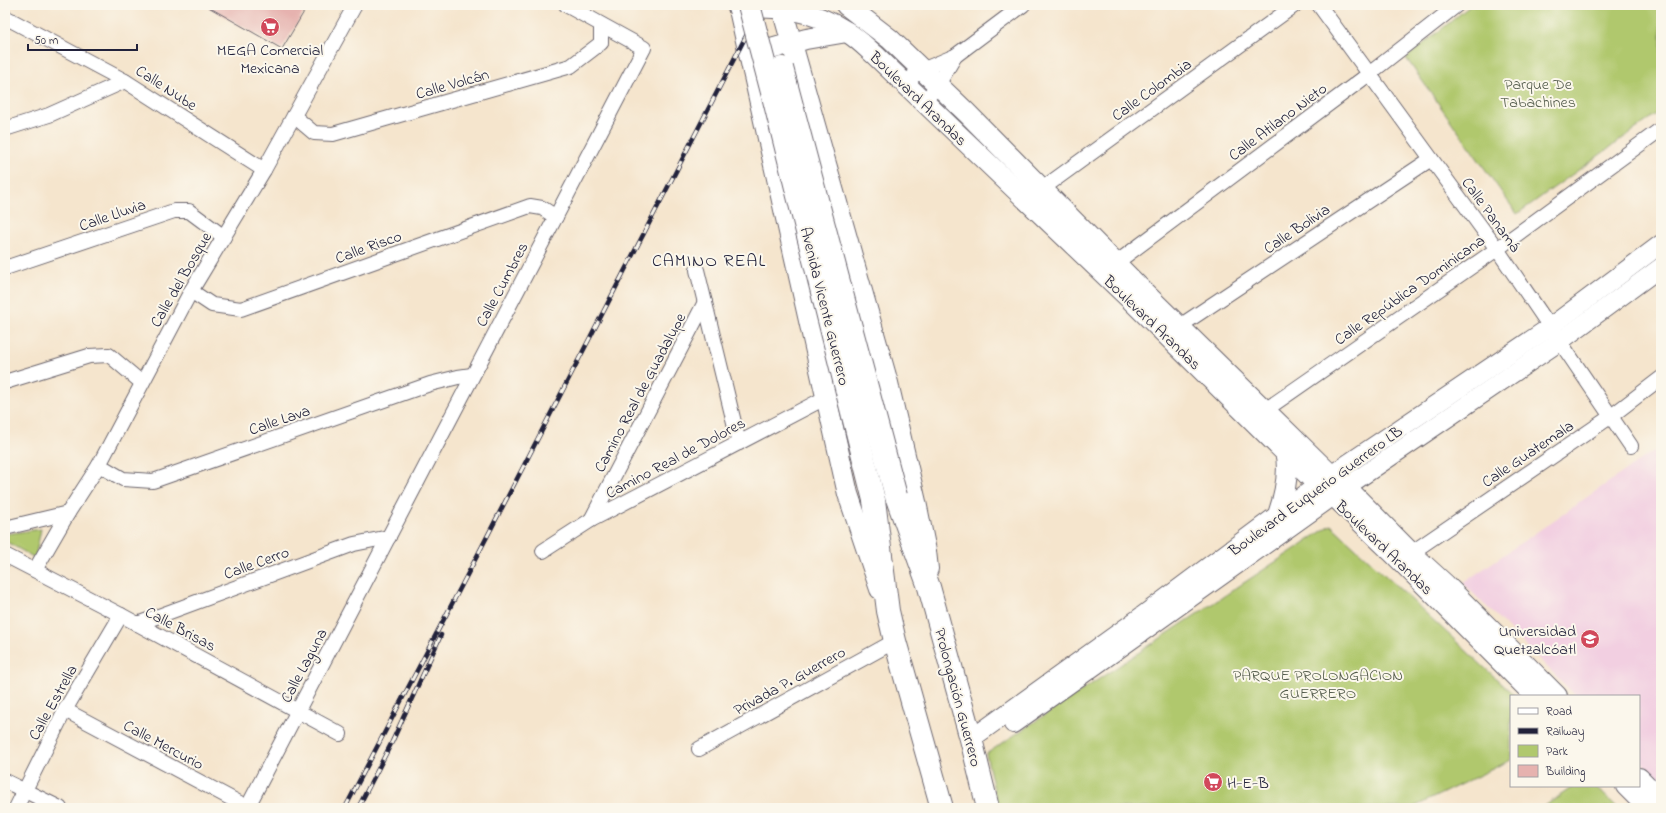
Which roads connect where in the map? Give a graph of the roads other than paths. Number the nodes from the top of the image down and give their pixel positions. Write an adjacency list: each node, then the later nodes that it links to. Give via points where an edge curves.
1 (355, 5): 22 (street, Calle del Bosque)
2 (566, 5): 11 (street)
3 (741, 5): 9 (main road, Boulevard Arandas); 14 (main road); 63 (main road, Avenida Vicente Guerrero, bridge, via 874,500)
4 (846, 5): 16 (main road, Boulevard Arandas, via 890,39)
5 (1023, 5): 15 (street)
6 (1295, 5): 27 (street, Calle Colombia)
7 (1319, 5): 17 (street, Calle Panamá)
8 (1457, 5): 17 (street, Calle Atilano Nieto)
9 (785, 7): 12 (main road, Boulevard Arandas, via 821,18); 13 (main road); 62 (main road, Avenida Vicente Guerrero, bridge, via 896,496)
10 (5, 17): 18 (street, Calle Nube)
11 (601, 25): 22 (street, Calle Volcán, via 601,43 571,66 333,134 314,133); 29 (street, Calle Cumbres, via 644,48)
12 (847, 32): 13 (main road); 19 (main road, Boulevard Arandas, via 876,55)
13 (792, 43): 14 (main road); 62 (main road, via 888,383 926,550)
14 (750, 55): 45 (main road)
15 (955, 56): 16 (street); 20 (street)
16 (922, 70): 19 (street); 20 (main road, Boulevard Arandas)
17 (1369, 74): 25 (street, Calle Panamá); 33 (street, Calle Atilano Nieto)
18 (125, 81): 23 (street, via 49,115); 26 (street, Calle Nube)
19 (904, 83): 21 (main road, Boulevard Arandas)
20 (938, 86): 21 (street); 27 (main road, Boulevard Arandas)
21 (924, 102): 28 (main road, Boulevard Arandas)
22 (294, 116): 26 (street, Calle del Bosque)
23 (5, 129)
24 (1661, 129): 32 (street, Calle República Dominicana)
25 (1431, 159): 32 (street, Calle Panamá); 39 (street, Calle Bolivia)
26 (264, 170): 30 (street, Calle del Bosque)
27 (1043, 188): 28 (street, Calle Colombia); 33 (main road, Boulevard Arandas)
28 (1027, 201): 46 (main road, Boulevard Arandas)
29 (556, 217): 37 (street, Calle Risco, via 542,208 530,206 241,309 212,305); 41 (street, Calle Cumbres)
30 (224, 237): 35 (street, Calle Lluvia, via 189,211 174,211); 37 (street, Calle del Bosque)
31 (1661, 244): 40 (street, Boulevard Euquerio Guerrero LB)
32 (1497, 249): 40 (street, Calle Panamá); 46 (street, Calle República Dominicana)
33 (1116, 263): 39 (main road, Boulevard Arandas)
34 (1661, 267): 40 (street, Boulevard Euquerio Guerrero LB)
35 (5, 268)
36 (697, 270): 38 (street, Camino Real de Guadalupe)
37 (191, 291): 44 (street, Calle del Bosque)
38 (705, 302): 48 (street, Camino Real de Guadalupe); 55 (street, Camino Real de Guadalupe)
39 (1180, 326): 46 (main road, Boulevard Arandas)
40 (1555, 334): 47 (street, Calle Panamá); 52 (street, Boulevard Euquerio Guerrero LB)
41 (472, 375): 51 (street, Calle Lava, via 430,384 153,480 123,479); 57 (street, Calle Cumbres)
42 (1661, 378): 47 (street, Calle Guatemala)
43 (5, 382): 44 (street, via 89,356 109,356)
44 (142, 383): 51 (street, Calle del Bosque)
45 (825, 398): 48 (street, Camino Real de Dolores); 63 (main road, via 848,494)
46 (1259, 414): 50 (main road, Boulevard Arandas); 52 (main road, Boulevard Arandas)
47 (1610, 417): 49 (street, Calle Panamá); 59 (street, Calle Guatemala)
48 (739, 443): 55 (street, Camino Real de Dolores)
49 (1631, 446)
50 (1284, 451): 52 (main road, Boulevard Arandas); 54 (main road, via 1287,461 1286,485)
51 (99, 465): 53 (street, Calle del Bosque)
52 (1332, 486): 54 (street, Boulevard Euquerio Guerrero LB); 59 (main road, Boulevard Arandas); 67 (main road, Boulevard Arandas, via 1394,554); 72 (street, Boulevard Euquerio Guerrero LB)
53 (68, 513): 56 (street); 61 (street, Calle del Bosque)
54 (1278, 515): 72 (street, Boulevard Euquerio Guerrero LB)
55 (592, 520): 58 (street, Camino Real de Dolores)
56 (5, 528)
57 (389, 537): 65 (street, Calle Cerro, via 354,544); 70 (street, Calle Laguna)
58 (543, 551)
59 (1411, 553): 68 (main road, Boulevard Arandas)
60 (5, 555): 61 (street, Calle Brisas)
61 (35, 570): 64 (street, Calle Brisas)
62 (929, 587): 72 (main road, Prolongación Guerrero)
63 (888, 611): 66 (main road)
64 (121, 615): 65 (street, Calle Brisas); 69 (street, Calle Estrella)
65 (137, 624): 70 (street, Calle Brisas)
66 (895, 641): 73 (street, Privada P. Guerrero); 82 (main road)
67 (1534, 695)
68 (1556, 695)
69 (65, 710): 77 (street, Calle Estrella); 81 (street, Calle Mercurio)
70 (298, 711): 71 (street, Calle Brisas); 81 (street, Calle Laguna)
71 (340, 734)
72 (973, 745): 83 (main road, Prolongación Guerrero)
73 (699, 749)
74 (1640, 779): 78 (main road)
75 (5, 781): 77 (street)
76 (1627, 787): 84 (main road)
77 (25, 790): 79 (street, Calle Estrella); 80 (street)
78 (1661, 800)
79 (16, 808)
80 (60, 808)
81 (247, 808)
82 (942, 808)
83 (988, 808)
84 (1648, 808)

